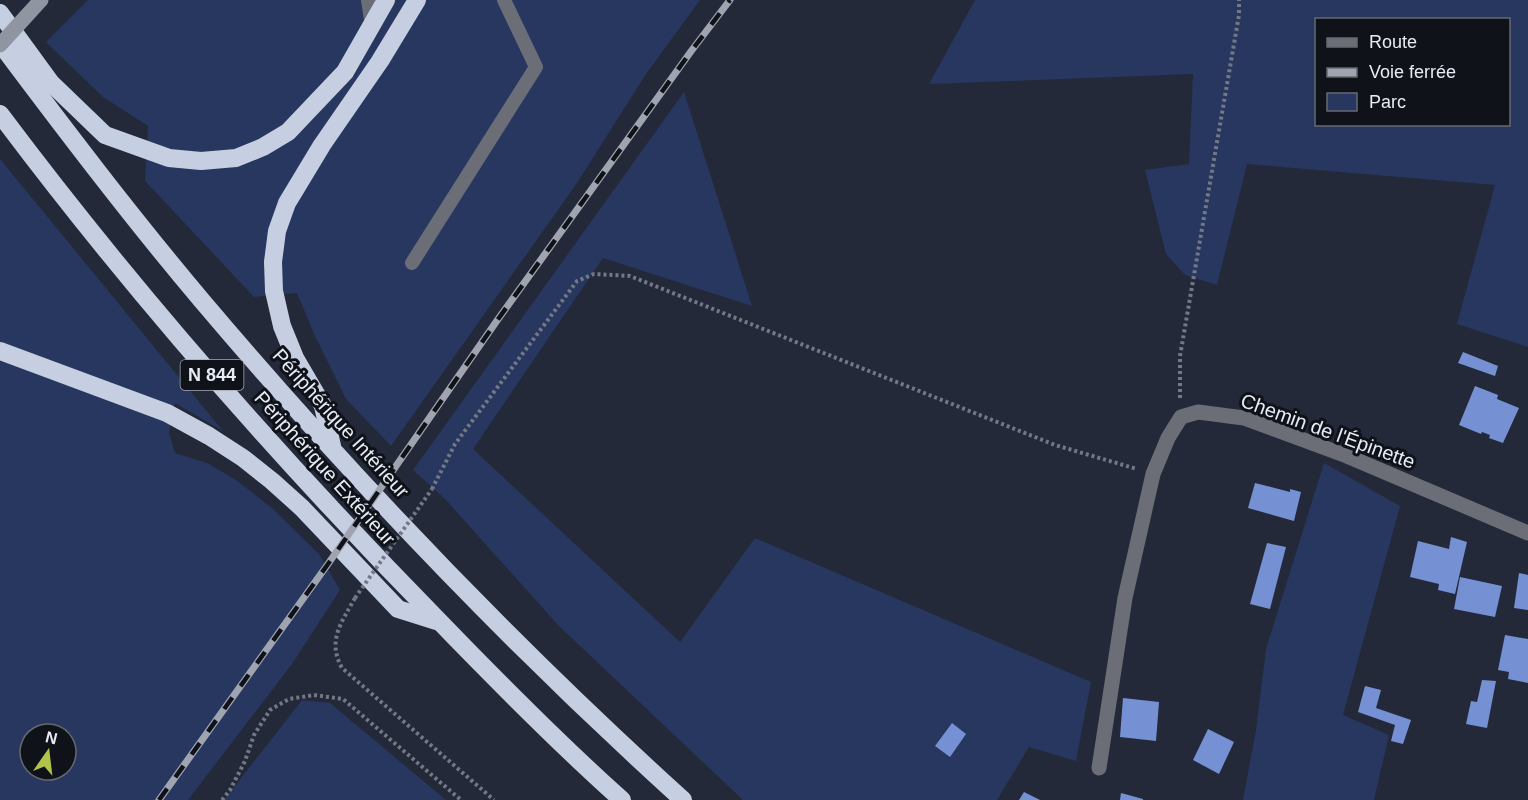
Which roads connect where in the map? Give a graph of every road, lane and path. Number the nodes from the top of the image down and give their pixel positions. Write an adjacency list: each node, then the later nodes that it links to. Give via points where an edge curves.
1 (41, 0): 9 (main road, bridge)
2 (368, 0): 8 (lane)
3 (386, 0): 8 (highway)
4 (417, 0): 14 (highway, via 322,145 287,203 277,231 274,291 282,326 295,358 323,406)
5 (504, 0): 11 (lane, via 536,67)
6 (1239, 0): 13 (path, via 1180,356)
7 (0, 13): 8 (highway, via 51,83 105,135 169,158 201,162 236,159 288,132 345,72)
8 (372, 26)
9 (0, 44): 14 (highway, Périphérique Intérieur / N 844, via 202,301)
10 (0, 114): 17 (highway, Périphérique Extérieur / N 844, via 112,256 248,417)
11 (412, 262)
12 (0, 351): 17 (highway, via 167,413 209,436 243,458 302,508 398,609)
13 (1180, 417): 15 (street); 16 (street, Chemin de l'Épinette, via 1198,412 1244,418)
14 (332, 448): 23 (highway, Périphérique Intérieur / N 844, via 560,685)
15 (1153, 474): 18 (street, via 1125,598); 21 (path, bridge, via 1055,445 630,276 594,274 577,281 456,444 432,489 355,598 335,639 335,656 342,668)
16 (1528, 533)
17 (440, 622): 22 (highway, Périphérique Extérieur / N 844)
18 (1099, 768)
19 (222, 800): 20 (path, via 270,710 289,699 314,695 343,699)
20 (461, 800)
21 (494, 800)
22 (622, 800)
23 (683, 800)

